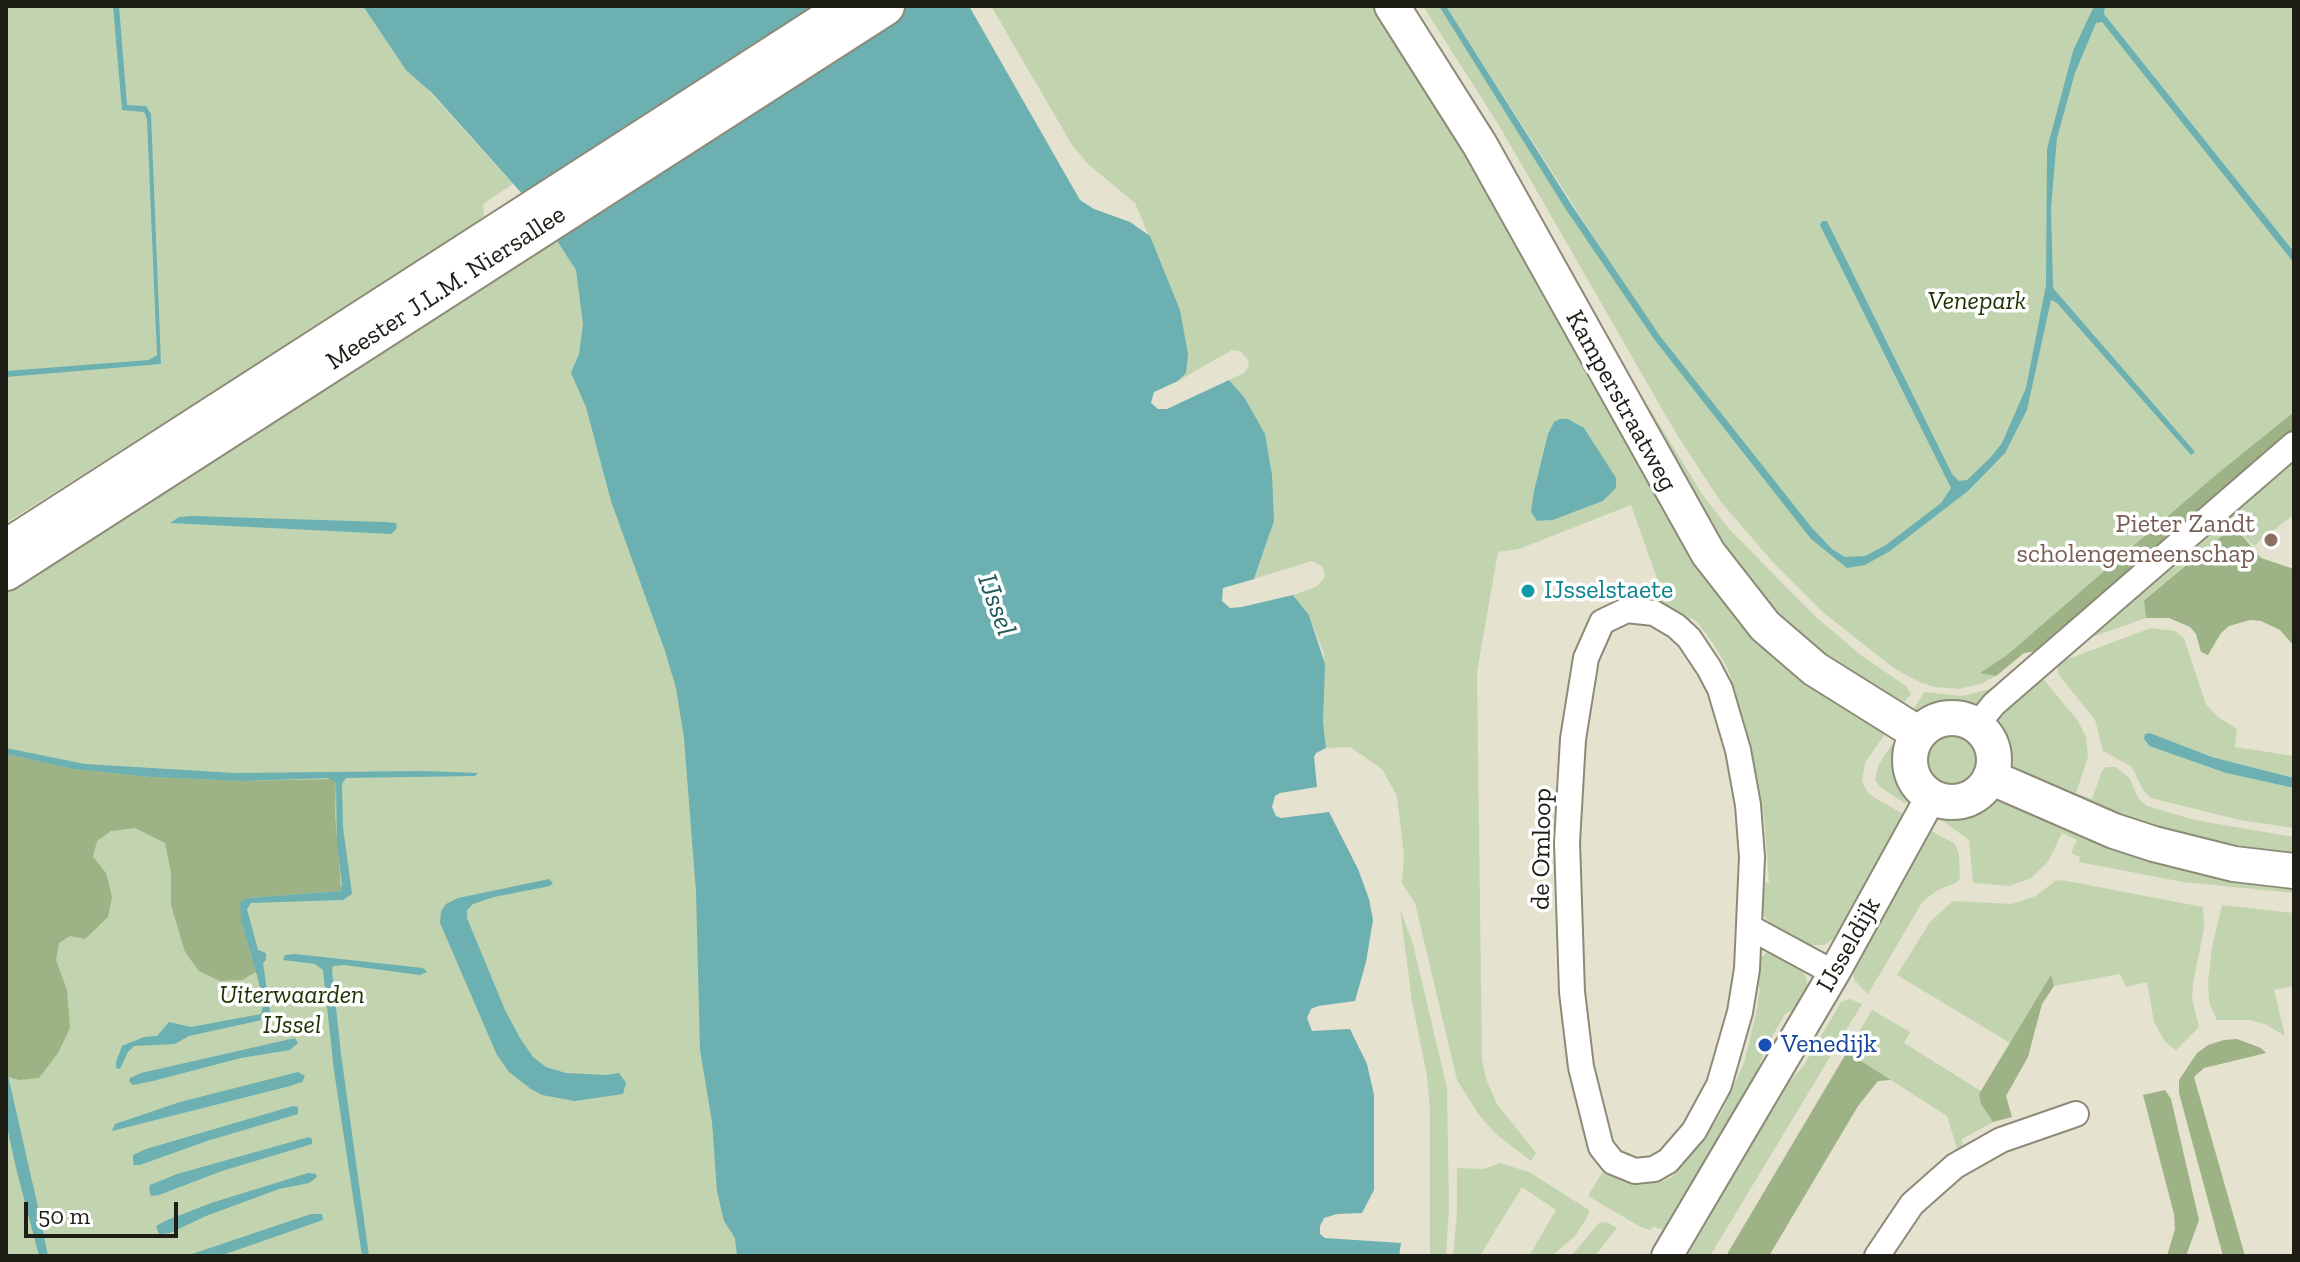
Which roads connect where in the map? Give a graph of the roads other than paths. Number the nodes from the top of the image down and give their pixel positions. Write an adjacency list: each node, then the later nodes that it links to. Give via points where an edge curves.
1 (837, 6): 5 (street, Meester J.L.M. Niersallee)
2 (885, 6): 6 (main road, Meester J.L.M. Niersallee)
3 (1392, 6): 8 (main road, Kamperstraatweg, via 1480,145 1708,553 1765,626 1815,669)
4 (2294, 444): 7 (street, via 1994,704)
5 (6, 541)
6 (6, 571)
7 (1976, 726): 8 (main road, via 1941,719); 9 (main road, via 1993,751)
8 (1919, 734): 10 (main road, via 1911,770)
9 (1990, 777): 10 (main road, via 1981,790 1959,801); 11 (main road, via 2154,844 2234,864)
10 (1931, 797): 13 (street, IJsseldijk)
11 (2294, 871)
12 (1751, 928): 12 (street, de Omloop, via 1729,1053 1701,1121 1662,1166 1635,1171 1613,1162 1592,1121 1576,1036 1567,842 1573,739 1586,658 1602,622 1627,610 1654,613 1676,626 1720,689 1748,805); 13 (street)
13 (1834, 973): 15 (street, IJsseldijk)
14 (2076, 1114): 16 (street, via 2001,1140 1955,1166 1912,1204)
15 (1667, 1256)
16 (1877, 1256)

